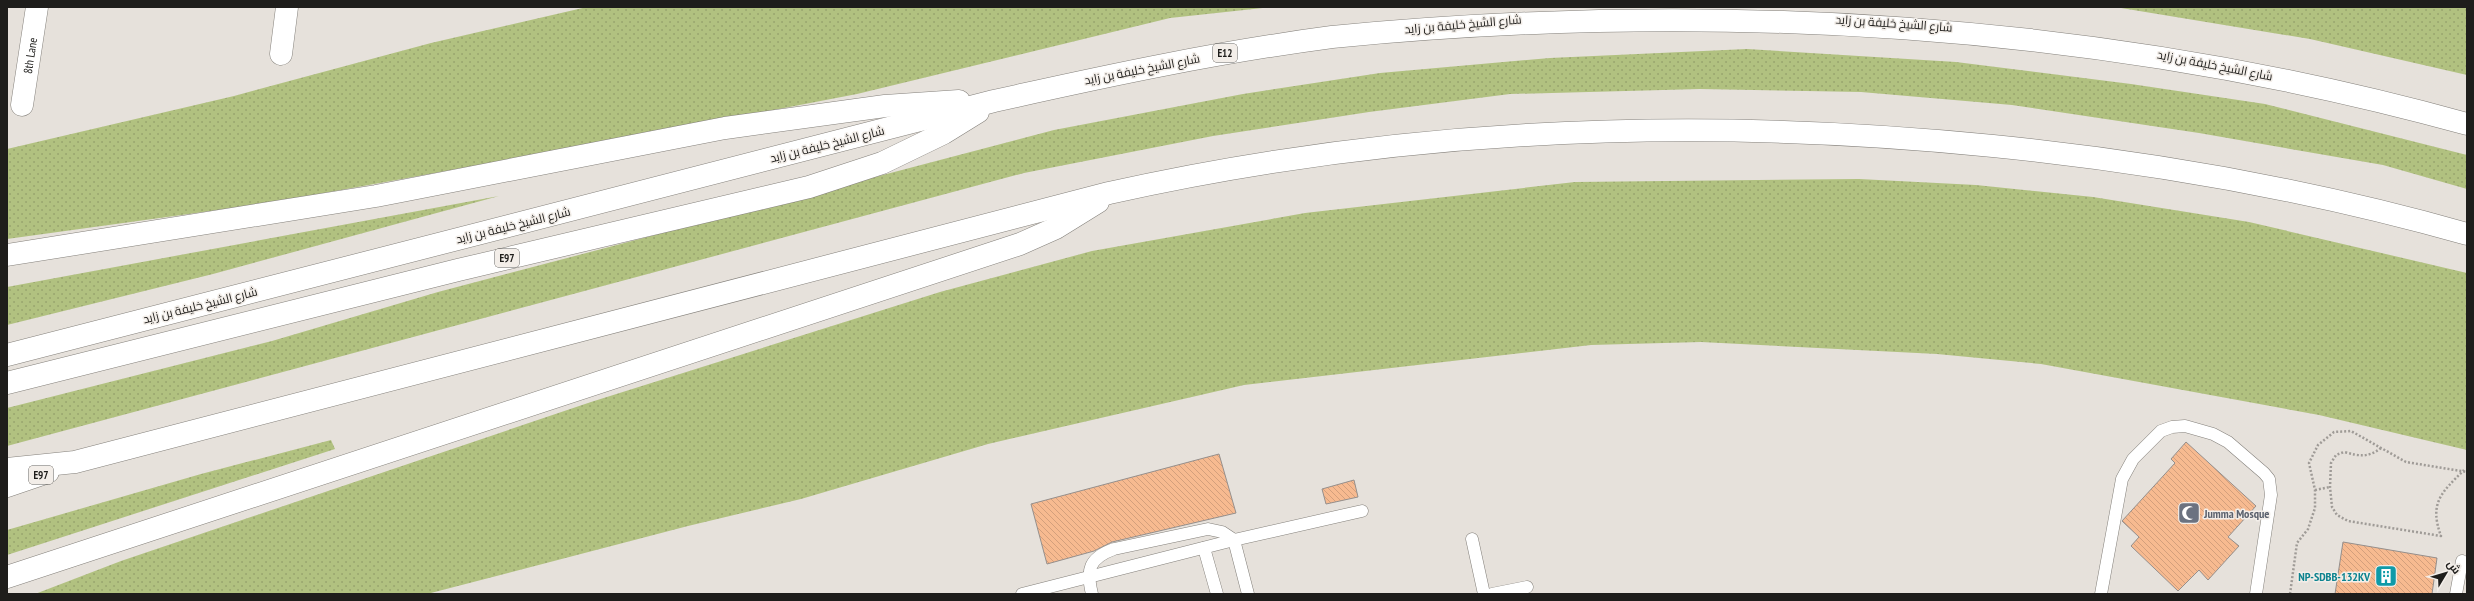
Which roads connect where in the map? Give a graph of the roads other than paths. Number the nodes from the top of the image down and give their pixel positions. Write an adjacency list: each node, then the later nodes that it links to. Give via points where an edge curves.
1 (37, 7): 5 (main road, 8th Lane)
2 (287, 7): 3 (main road)
3 (281, 54)
4 (994, 101): 6 (main road, شارع الشيخ خليفة بن زايد / E12, via 1112,74 1244,49 1342,35 1522,19 1731,14 1952,27 2123,48 2298,81); 9 (main road, via 921,102 725,128 376,196); 10 (main road, شارع الشيخ خليفة بن زايد / E12); 11 (main road, E97, via 917,147 839,178)
5 (22, 105)
6 (2467, 124)
7 (1109, 193): 8 (main road, via 1262,163 1415,143 1574,132 1746,130 1902,137 2092,156 2266,186 2360,206); 12 (main road); 20 (main road, via 1073,218 1020,244)
8 (2467, 234)
9 (7, 255)
10 (7, 355)
11 (7, 383)
12 (75, 462): 13 (main road); 14 (main road, E97)
13 (7, 469)
14 (7, 486)
15 (1362, 511): 17 (lane)
16 (1472, 539): 28 (lane)
17 (1234, 540): 18 (lane); 21 (lane, via 1222,532 1208,529 1114,549 1100,555 1094,561); 27 (lane)
18 (1204, 548): 21 (lane); 26 (lane)
19 (2462, 561): 31 (lane)
20 (7, 577)
21 (1088, 578): 24 (lane); 25 (lane)
22 (1527, 587): 29 (lane)
23 (2105, 593): 30 (lane, via 2119,490 2127,468 2161,431 2185,426 2213,434 2228,442 2259,467 2269,479 2271,495)
24 (1022, 594)
25 (1092, 594)
26 (1216, 594)
27 (1248, 594)
28 (1484, 594)
29 (1492, 594)
30 (2256, 594)
31 (2456, 594)

